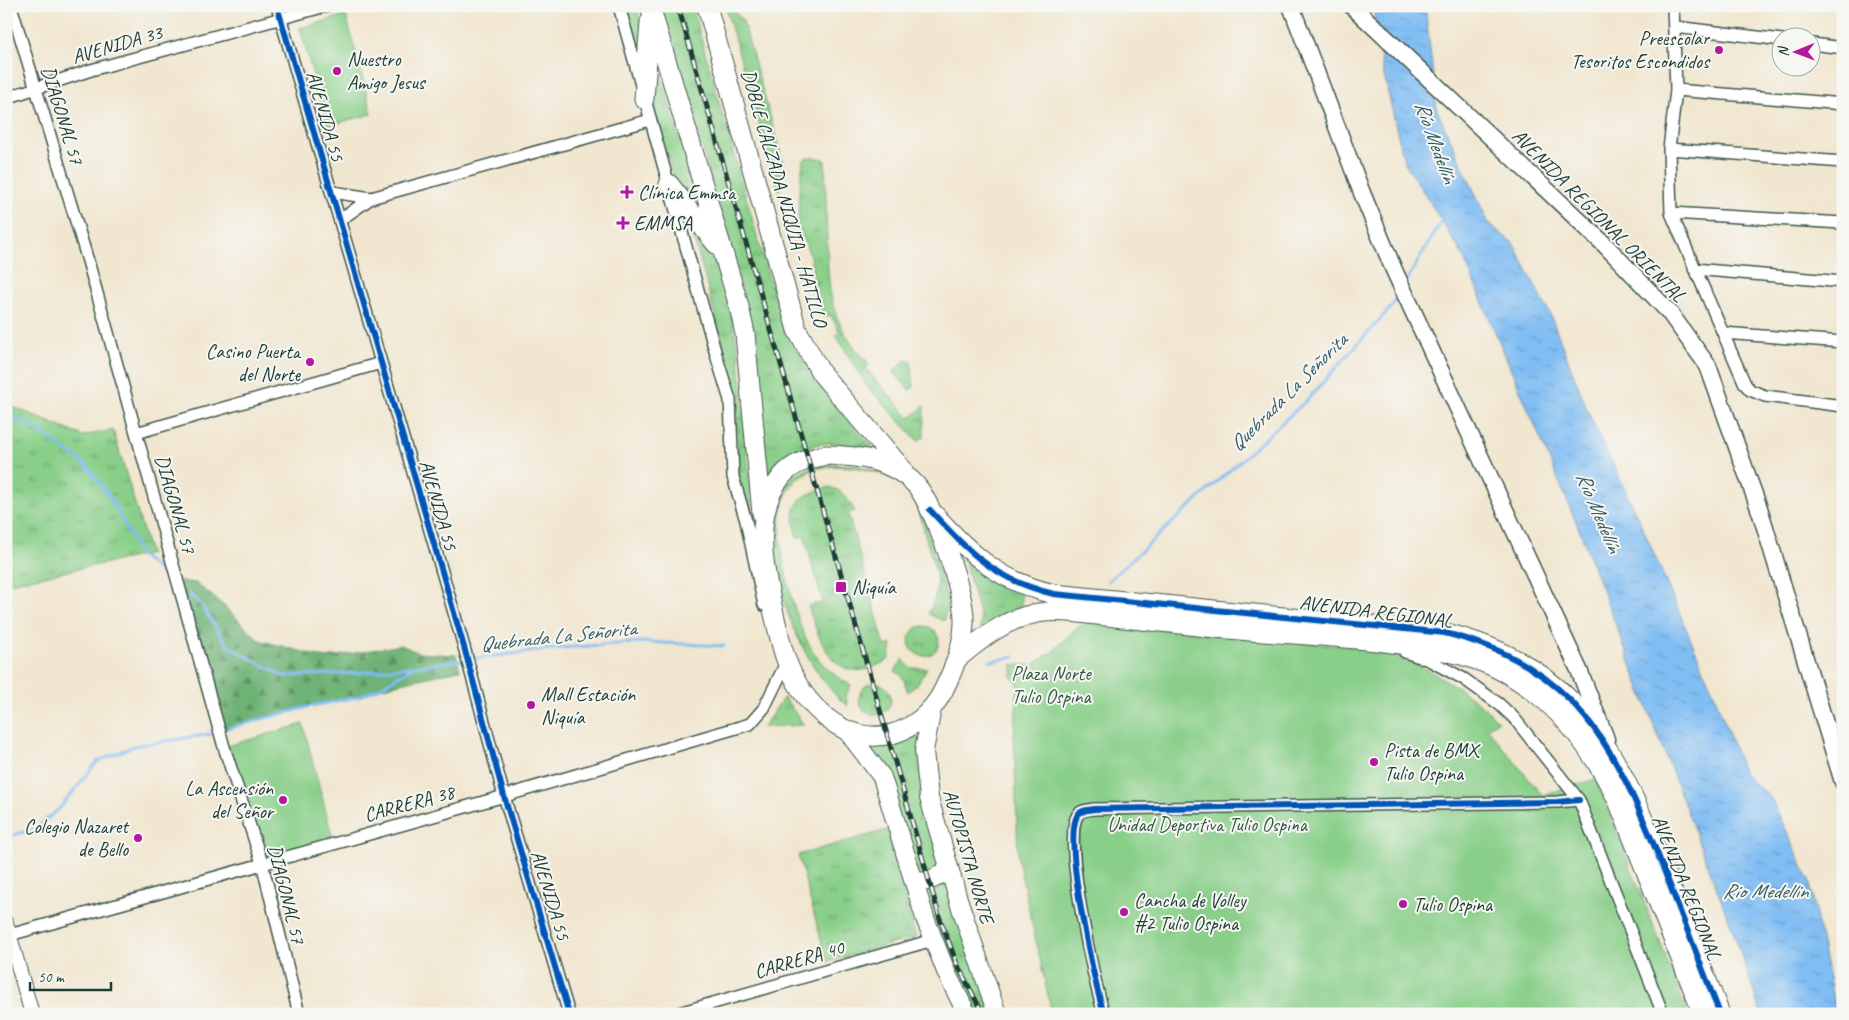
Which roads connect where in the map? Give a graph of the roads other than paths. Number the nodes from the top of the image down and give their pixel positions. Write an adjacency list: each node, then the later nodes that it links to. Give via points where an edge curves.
1 (11, 6): 15 (street, DIAGONAL 57)
2 (277, 6): 10 (street, AVENIDA 55)
3 (326, 6): 10 (street, AVENIDA 33)
4 (619, 6): 18 (street)
5 (707, 6): 37 (highway, DOBLE CALZADA NIQUIA - HATILLO, via 792,316 800,335 821,373)
6 (1291, 6): 45 (main road, via 1394,270 1579,670)
7 (1352, 6): 46 (main road, AVENIDA REGIONAL ORIENTAL, via 1605,245 1669,312 1708,366 1760,511)
8 (1673, 6): 11 (street)
9 (650, 8): 18 (highway); 29 (highway)
10 (281, 19): 15 (street, AVENIDA 33); 24 (street, AVENIDA 55)
11 (1675, 27): 12 (street); 16 (street)
12 (1772, 39)
13 (1822, 45): 14 (street)
14 (1843, 48)
15 (36, 88): 17 (street, AVENIDA 33); 36 (street, DIAGONAL 57)
16 (1676, 90): 19 (street); 21 (street)
17 (6, 98)
18 (644, 99): 20 (street)
19 (1843, 104)
20 (650, 120): 23 (street); 25 (street)
21 (1669, 149): 22 (street); 26 (street)
22 (1843, 162)
23 (669, 184): 29 (highway); 41 (street, via 728,390 733,477 746,521 759,590)
24 (332, 192): 25 (street); 27 (street, AVENIDA 55)
25 (371, 198): 27 (street)
26 (1671, 213): 28 (street); 30 (street)
27 (340, 220): 34 (street, AVENIDA 55)
28 (1843, 223)
29 (723, 253): 39 (highway, via 739,306 749,365)
30 (1694, 269): 31 (street); 32 (street)
31 (1843, 282)
32 (1723, 333): 33 (street); 35 (street, via 1745,384 1757,394)
33 (1843, 342)
34 (381, 363): 36 (street); 47 (street, AVENIDA 55)
35 (1843, 406)
36 (136, 433): 49 (street, DIAGONAL 57, via 224,747)
37 (915, 484): 38 (highway); 39 (highway, via 888,465 872,459 826,455 806,459 790,468 773,489)
38 (930, 510): 42 (highway, via 963,605 964,634); 45 (highway, AVENIDA REGIONAL, via 979,559 1000,575 1034,590 1445,633 1471,640 1526,664 1550,682 1597,730)
39 (763, 530): 41 (highway, via 766,572)
40 (1348, 636): 42 (highway, AVENIDA REGIONAL, via 1256,632 1053,612 1017,618 997,628); 48 (street, via 1429,660 1464,679 1514,718); 62 (highway, AVENIDA REGIONAL, via 1463,655 1516,679 1564,718 1601,767 1618,800)
41 (784, 652): 44 (highway, via 810,702 830,722); 47 (street, CARRERA 38, via 764,708 750,724)
42 (957, 659): 43 (highway)
43 (932, 708): 44 (highway, via 911,727 899,732 871,736); 50 (main road, AUTOPISTA NORTE, via 924,751 925,775)
44 (847, 731): 51 (main road, via 882,776)
45 (1613, 756): 63 (highway, AVENIDA REGIONAL, via 1649,834)
46 (1843, 782)
47 (504, 796): 49 (street, CARRERA 38); 56 (street, AVENIDA 55)
48 (1579, 800): 60 (street, via 1094,809 1081,812 1076,816 1074,838 1077,877 1088,949); 61 (street)
49 (262, 863): 52 (street, CARRERA 38); 55 (street, DIAGONAL 57)
50 (948, 868): 51 (main road, via 933,880); 59 (main road, AUTOPISTA NORTE)
51 (913, 880): 53 (main road)
52 (7, 931): 54 (street)
53 (933, 940): 57 (street, CARRERA 40); 58 (main road)
54 (32, 1014)
55 (299, 1014)
56 (569, 1014)
57 (675, 1014)
58 (967, 1014)
59 (997, 1014)
60 (1104, 1014)
61 (1663, 1014)
62 (1703, 1014)
63 (1720, 1014)

